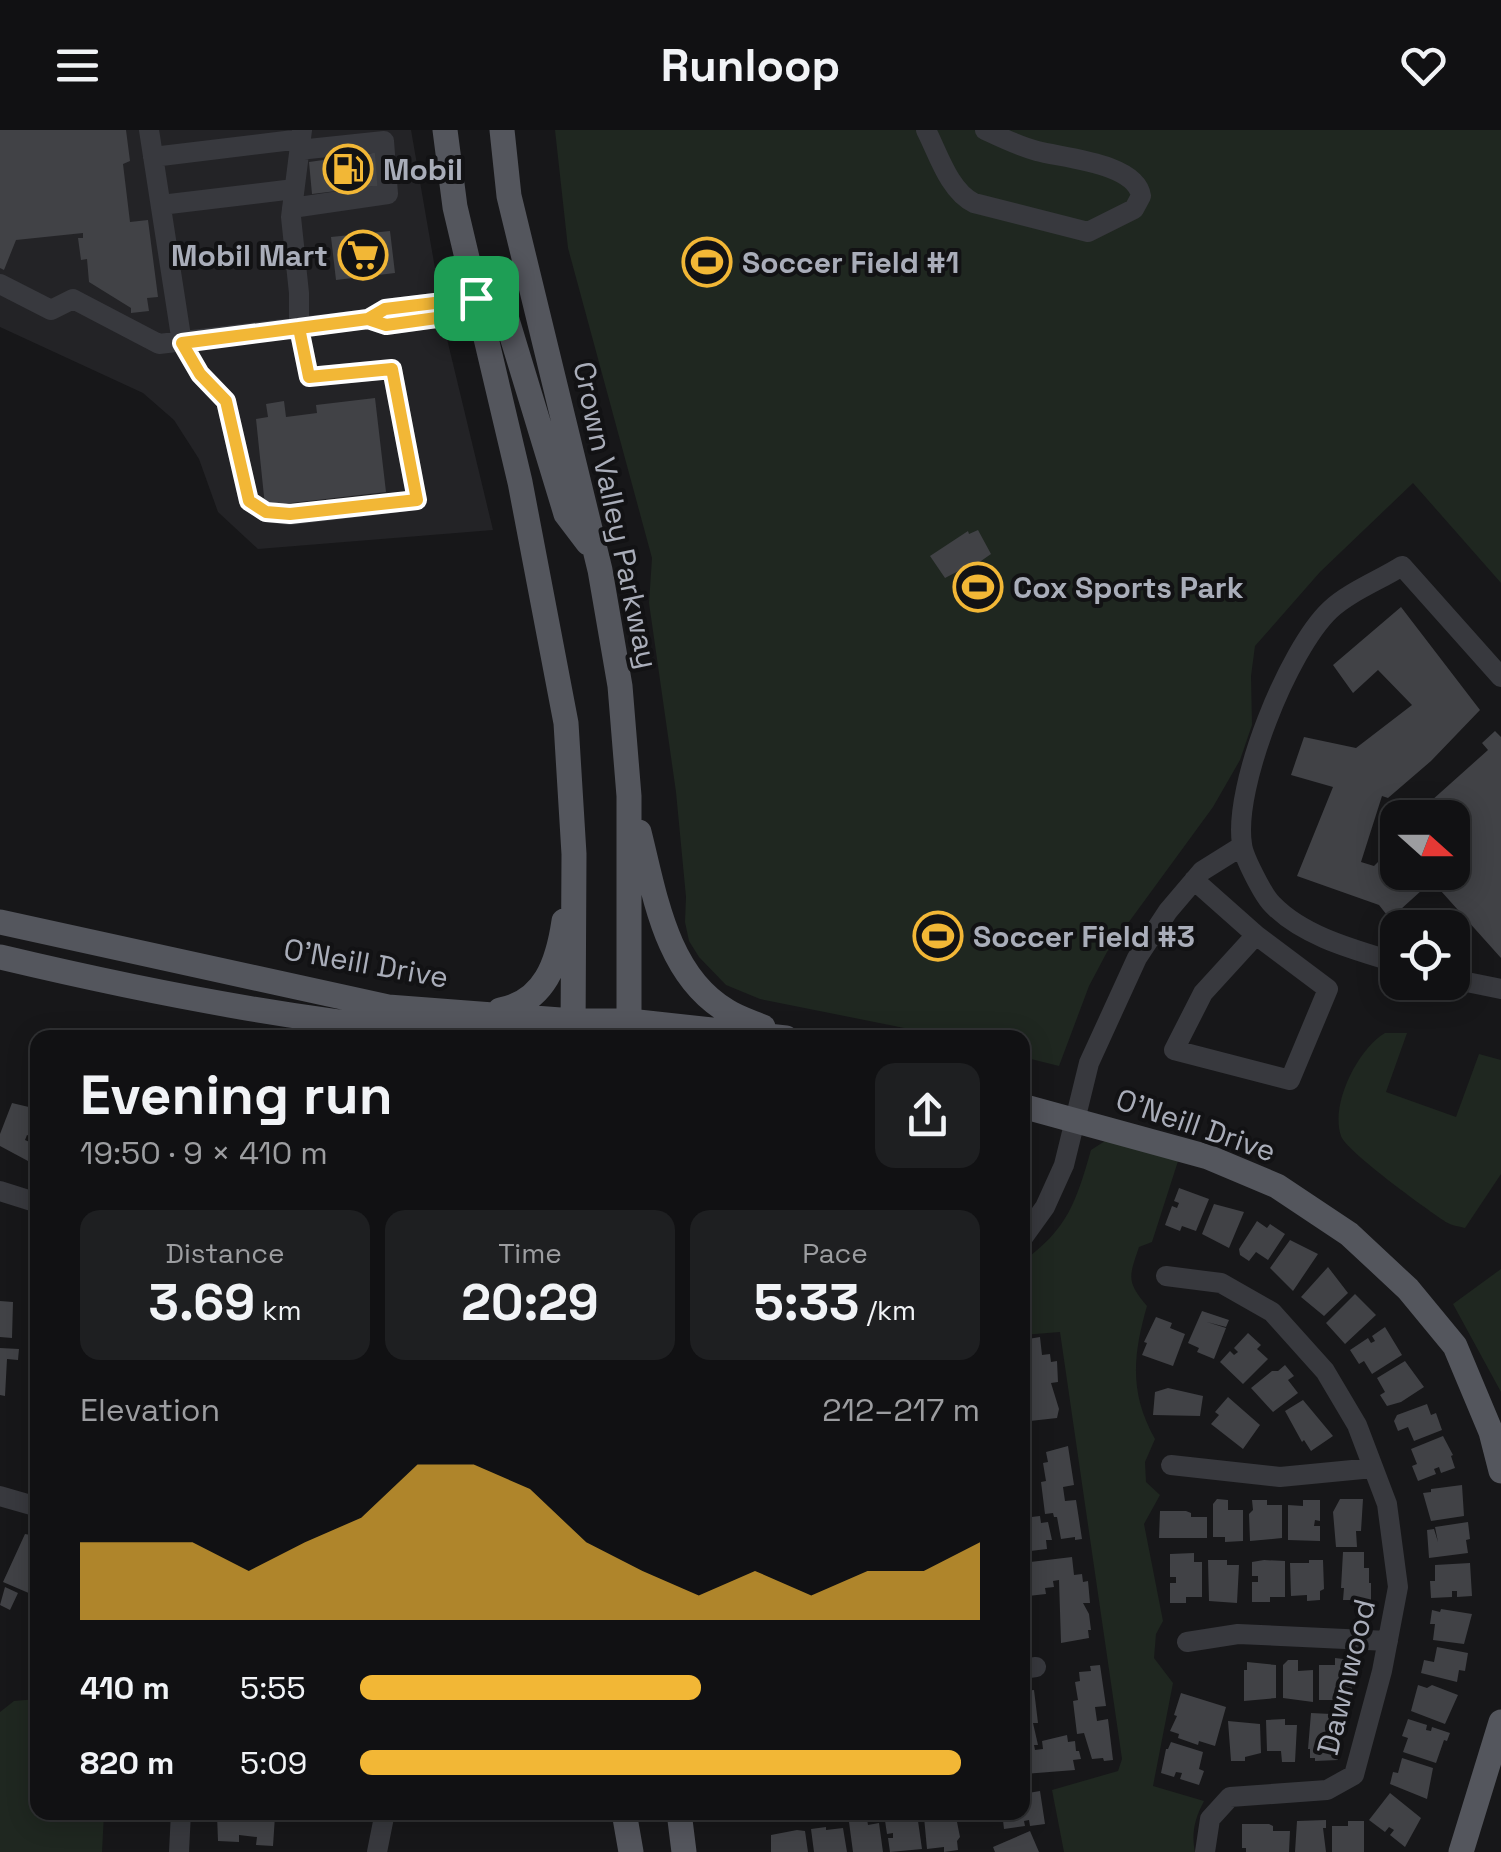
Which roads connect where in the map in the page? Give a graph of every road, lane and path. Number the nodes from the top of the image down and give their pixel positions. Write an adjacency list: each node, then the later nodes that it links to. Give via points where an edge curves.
1 (149, 130): 7 (street)
2 (444, 130): 11 (main road)
3 (502, 130): 14 (main road, Crown Valley Parkway, via 510,196)
4 (926, 130): 5 (street, via 959,192 974,203 1088,232 1134,210 1141,196 1131,180 1108,168)
5 (985, 130)
6 (300, 140): 7 (street); 8 (street); 8 (street, via 384,141 388,194)
7 (153, 157): 9 (street)
8 (293, 198): 9 (street); 12 (street)
9 (160, 205): 13 (street)
10 (0, 284): 13 (street, via 51,310 73,299 159,344)
11 (478, 305): 12 (street, via 385,309 368,319); 14 (main road, via 507,320 566,514); 18 (main road, via 566,723)
12 (299, 328): 13 (street); 13 (street, via 309,377 392,369 417,500 290,514 266,512 249,501 226,401)
13 (182, 343)
14 (595, 550): 16 (main road, Crown Valley Parkway, via 620,686)
15 (1501, 677): 17 (street, via 1402,566 1330,610 1300,652 1258,744 1242,803)
16 (629, 796): 28 (main road, Crown Valley Parkway); 30 (main road, via 679,962 728,1011)
17 (1242, 846): 19 (street); 23 (street, via 1270,903 1293,922)
18 (574, 854): 26 (main road, via 559,950 542,988 509,1009); 27 (main road)
19 (1194, 880): 21 (street); 33 (street, via 1137,958 1090,1063)
20 (0, 922): 26 (main road, O'Neill Drive, via 388,1007)
21 (1256, 934): 21 (street, via 1328,989 1290,1080 1174,1050 1204,994)
22 (0, 957): 29 (main road, O'Neill Drive, via 131,988)
23 (1380, 957)
24 (1470, 983): 25 (street)
25 (1501, 989)
26 (480, 1014): 27 (main road, O'Neill Drive)
27 (574, 1029): 28 (main road, O'Neill Drive)
28 (629, 1029)
29 (416, 1030)
30 (771, 1030)
31 (1030, 1092): 33 (main road, O'Neill Drive)
32 (1030, 1107): 33 (main road, O'Neill Drive)
33 (1077, 1111): 36 (street, via 1064,1166); 38 (main road, O'Neill Drive, via 1217,1144 1271,1164 1358,1220 1410,1267 1452,1321); 41 (main road, O'Neill Drive, via 1277,1186 1348,1234 1408,1289 1455,1346)
34 (0, 1191): 35 (street)
35 (30, 1200)
36 (1030, 1226)
37 (1166, 1276): 40 (street, Dawnwood, via 1221,1283 1272,1312 1325,1371)
38 (1501, 1417)
39 (1172, 1465): 40 (street, via 1280,1476)
40 (1373, 1468): 44 (street, Dawnwood, via 1387,1504 1398,1587)
41 (1501, 1471)
42 (0, 1496): 43 (street)
43 (30, 1505)
44 (1388, 1641): 45 (street, via 1238,1634); 56 (street, Dawnwood, via 1354,1775 1327,1790 1230,1797 1210,1819)
45 (1186, 1642)
46 (1501, 1722): 57 (main road)
47 (1501, 1760): 58 (main road)
48 (180, 1820): 52 (street)
49 (384, 1820): 53 (street)
50 (625, 1820): 54 (main road)
51 (679, 1820): 55 (main road)
52 (178, 1852)
53 (376, 1852)
54 (631, 1852)
55 (684, 1852)
56 (1204, 1852)
57 (1461, 1852)
58 (1470, 1852)

